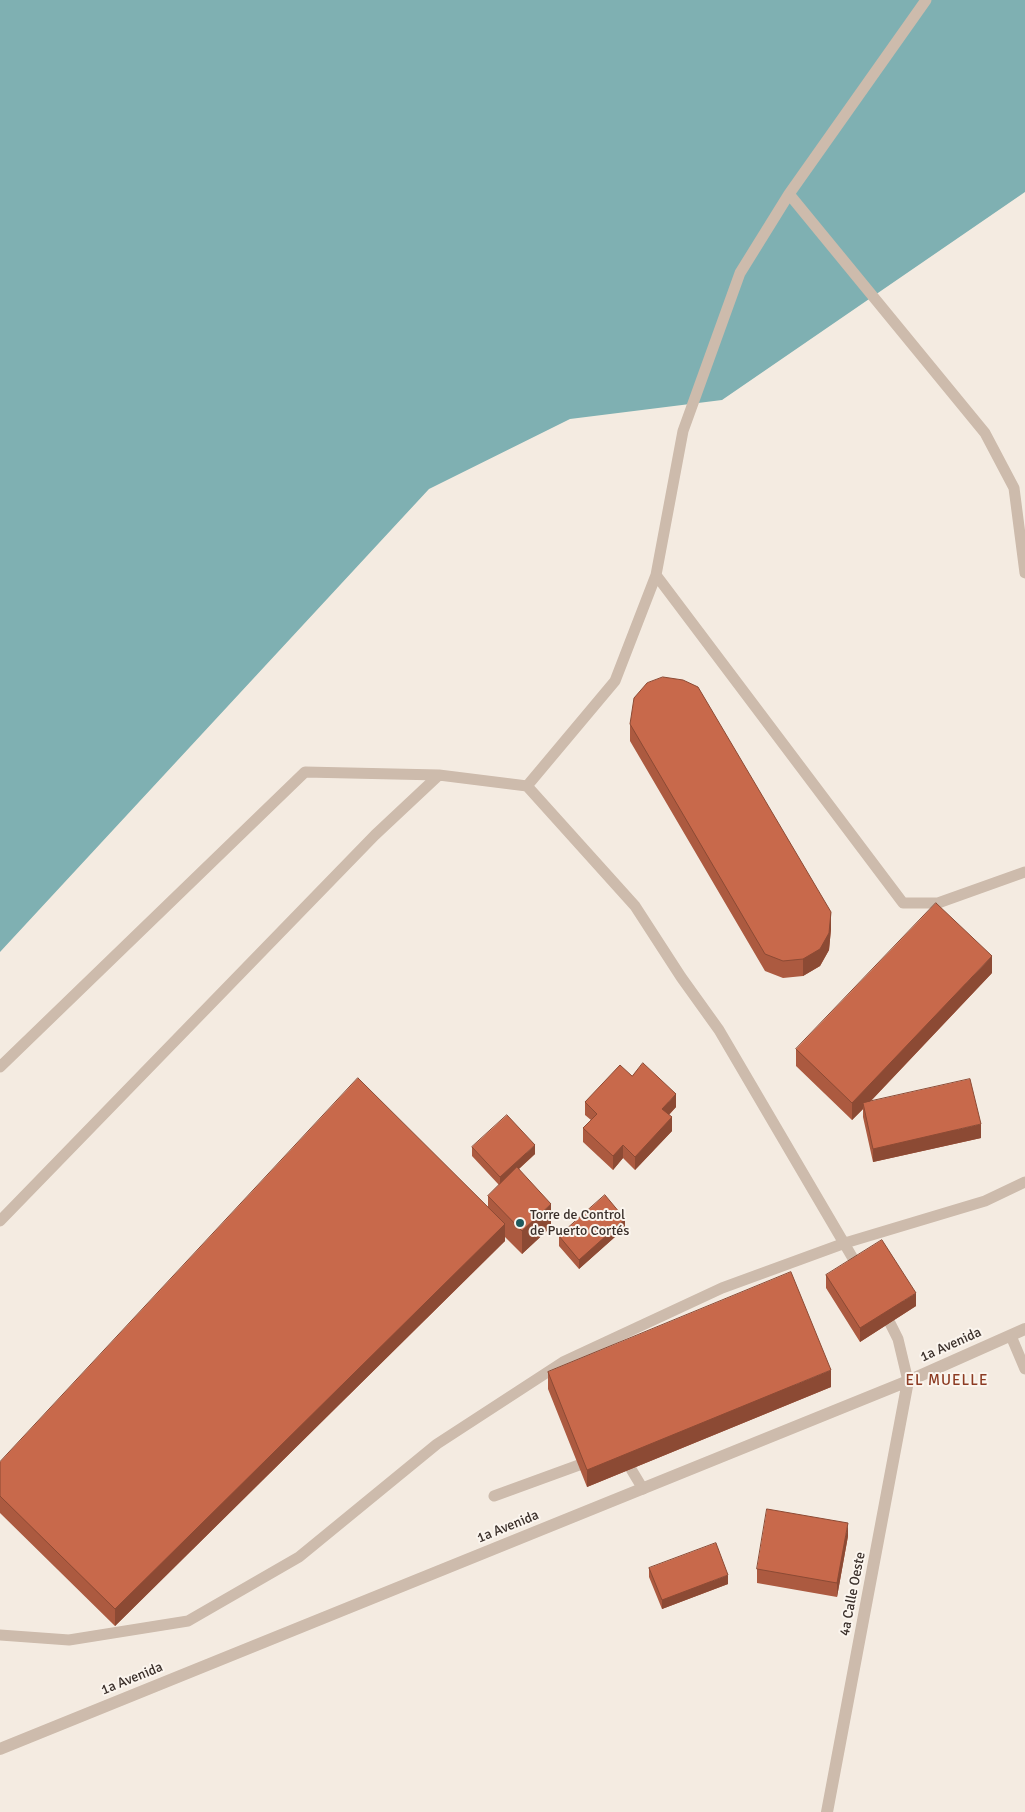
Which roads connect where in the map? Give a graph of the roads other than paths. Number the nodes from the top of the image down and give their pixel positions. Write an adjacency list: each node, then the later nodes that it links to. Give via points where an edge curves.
1 (926, 0): 2 (lane)
2 (789, 194): 3 (lane, via 985,433 1014,488); 4 (lane, via 740,273 683,431)
3 (1025, 573)
4 (656, 575): 6 (lane, via 615,681); 7 (lane, via 903,903 938,903)
5 (439, 775): 6 (lane); 8 (lane, via 305,772); 10 (lane, via 375,835)
6 (527, 786): 11 (lane, via 635,906 719,1030)
7 (1025, 872)
8 (0, 1067)
9 (1025, 1182): 11 (lane, via 984,1201)
10 (0, 1221)
11 (845, 1243): 12 (lane); 22 (lane, via 722,1288 563,1362 437,1444 299,1558 188,1621 69,1640)
12 (858, 1267)
13 (890, 1323): 17 (lane, via 898,1339)
14 (1025, 1329): 15 (street, 1a Avenida)
15 (1011, 1336): 16 (lane); 17 (street, 1a Avenida)
16 (1025, 1369)
17 (908, 1381): 20 (street, 1a Avenida); 24 (street, 4a Calle Oeste)
18 (579, 1465): 21 (lane)
19 (631, 1469): 20 (lane)
20 (642, 1489): 23 (street, 1a Avenida)
21 (494, 1496)
22 (0, 1635)
23 (0, 1749)
24 (827, 1812)

